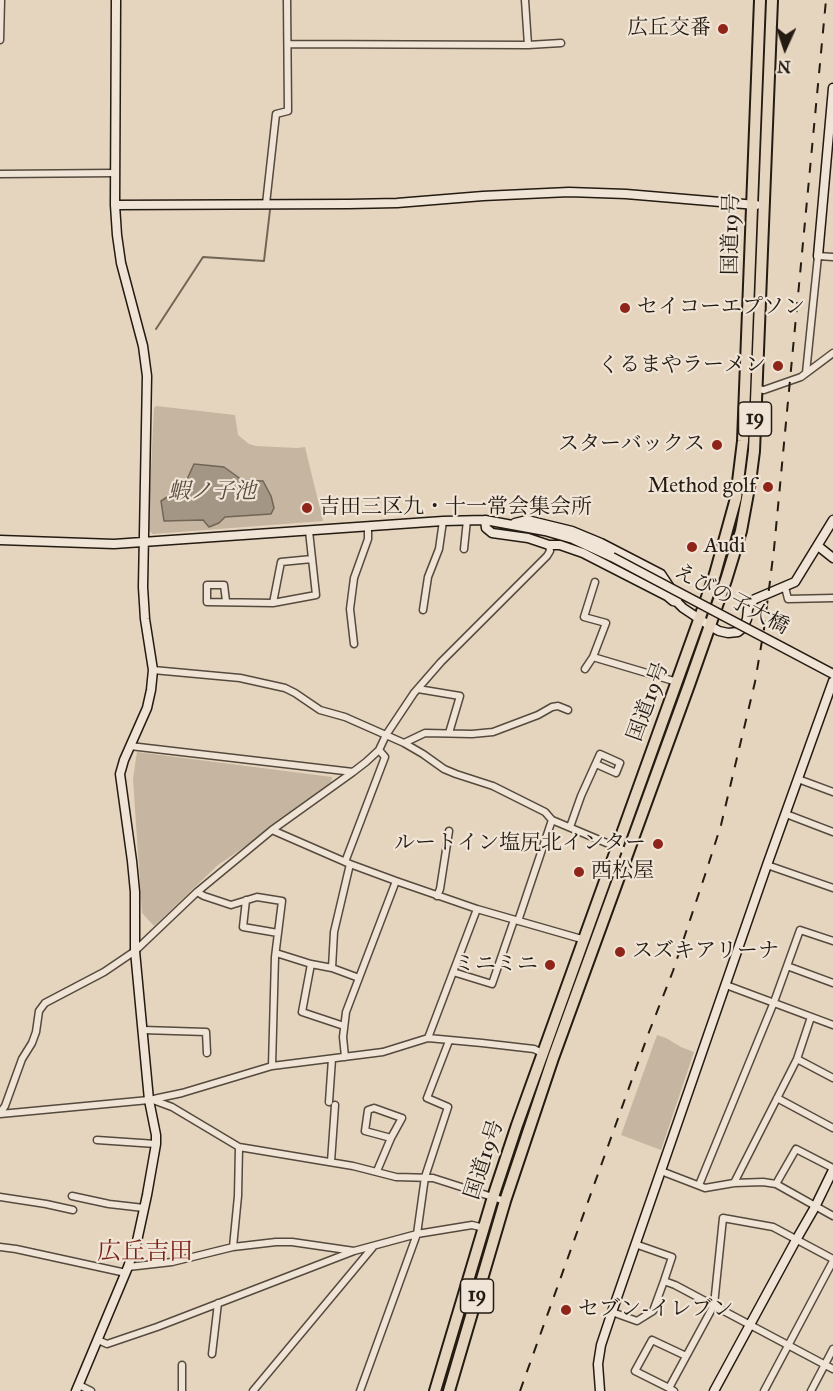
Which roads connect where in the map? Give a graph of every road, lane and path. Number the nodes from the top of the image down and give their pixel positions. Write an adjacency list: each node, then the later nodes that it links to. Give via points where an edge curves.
1 (1, 0): 7 (street)
2 (116, 0): 13 (street)
3 (287, 0): 9 (street)
4 (525, 0): 10 (street)
5 (760, 0): 17 (highway, 国道19号 / 19)
6 (771, 0): 18 (highway, 国道19号 / 19)
7 (0, 40)
8 (561, 43): 10 (street)
9 (288, 44): 10 (street); 15 (street, via 288,111 276,114)
10 (528, 45)
11 (833, 88): 12 (street)
12 (830, 160): 19 (street)
13 (115, 173): 14 (street); 16 (street)
14 (0, 174)
15 (266, 204): 16 (street); 17 (street, via 397,202 569,192)
16 (115, 205): 32 (street, via 121,263 147,376)
17 (751, 205): 18 (street); 45 (highway, 国道19号 / 19, via 739,481)
18 (763, 205): 23 (highway, 国道19号 / 19)
19 (818, 256): 20 (street); 22 (street)
20 (833, 257)
21 (833, 353): 22 (street)
22 (807, 373): 23 (street, via 790,382)
23 (757, 389): 46 (highway, 国道19号 / 19, via 747,502)
24 (442, 520): 25 (street); 29 (street); 44 (street, via 439,549 428,577)
25 (467, 520): 26 (street); 35 (street)
26 (485, 520): 28 (street); 33 (street, via 492,533)
27 (833, 520): 34 (street)
28 (511, 524): 42 (street, via 527,520 601,543 661,574); 51 (street, えびの子大橋, bridge, via 573,539 612,557)
29 (368, 526): 30 (street); 47 (street, via 369,539 354,578 350,609)
30 (309, 531): 32 (street); 37 (street)
31 (0, 540): 32 (street)
32 (144, 542): 50 (street, via 145,619)
33 (549, 544): 42 (street, via 583,553); 54 (street, via 547,556)
34 (818, 546): 36 (street); 39 (street, via 795,582)
35 (464, 549)
36 (833, 558)
37 (312, 559): 43 (street, via 281,562); 43 (street, via 316,595)
38 (595, 582): 48 (street, via 584,617 606,623)
39 (785, 587): 40 (street, via 788,599); 46 (street, via 755,599 738,632 728,633)
40 (833, 598)
41 (226, 602): 43 (street)
42 (678, 602): 45 (street)
43 (273, 603)
44 (423, 610)
45 (699, 620): 46 (street); 53 (highway, 国道19号 / 19)
46 (710, 626): 72 (highway, 国道19号 / 19)
47 (354, 644)
48 (593, 657): 49 (street); 53 (street)
49 (585, 669)
50 (153, 670): 57 (street, via 240,678 285,688 320,710); 59 (street, via 147,708)
51 (833, 674)
52 (833, 681): 63 (street)
53 (677, 682): 71 (highway, 国道19号 / 19)
54 (418, 689): 56 (street, via 460,696); 57 (street)
55 (568, 710): 56 (street, via 552,707 493,732)
56 (449, 733): 58 (street, via 425,733)
57 (386, 735): 58 (street); 60 (street)
58 (404, 743): 66 (street, via 444,769 493,786 545,812)
59 (130, 746): 62 (street); 86 (street, via 120,774 135,892)
60 (380, 750): 62 (street); 73 (street, via 385,757)
61 (596, 764): 67 (street)
62 (353, 772): 68 (street)
63 (798, 779): 64 (street); 65 (street)
64 (833, 792)
65 (786, 814): 70 (street); 74 (street)
66 (552, 820): 67 (street); 81 (street)
67 (570, 827): 71 (street)
68 (272, 830): 73 (street); 77 (street)
69 (449, 831): 78 (street)
70 (833, 832)
71 (617, 848): 72 (street); 83 (highway, 国道19号 / 19)
72 (628, 852): 85 (highway, 国道19号 / 19)
73 (347, 863): 75 (street); 90 (street, via 334,932)
74 (767, 865): 76 (street); 94 (street)
75 (396, 881): 78 (street); 92 (street)
76 (833, 888)
77 (197, 892): 79 (street, via 231,905); 86 (street)
78 (437, 896): 80 (street)
79 (246, 900): 82 (street, via 243,927); 82 (street, via 257,897 282,901)
80 (477, 909): 81 (street); 91 (street)
81 (516, 921): 83 (street); 91 (street, via 492,984)
82 (278, 933): 87 (street)
83 (583, 940): 85 (street); 103 (highway, 国道19号 / 19)
84 (833, 941): 89 (street, via 800,930)
85 (595, 944): 103 (highway, 国道19号 / 19)
86 (135, 951): 99 (street); 111 (street, via 45,1003)
87 (276, 952): 88 (street); 107 (street)
88 (311, 964): 90 (street); 98 (street, via 302,1012)
89 (787, 966): 93 (street); 95 (street)
90 (333, 968): 92 (street)
91 (453, 972): 100 (street)
92 (360, 978): 98 (street)
93 (833, 983)
94 (726, 985): 95 (street); 120 (street)
95 (774, 1002): 96 (street); 124 (street)
96 (811, 1017): 97 (street); 106 (street)
97 (833, 1025)
98 (344, 1026): 104 (street)
99 (142, 1030): 102 (street, via 206,1032); 110 (street)
100 (428, 1038): 101 (street); 104 (street, via 383,1052)
101 (449, 1041): 103 (street, via 534,1049); 121 (street, via 428,1098 448,1107)
102 (207, 1053)
103 (548, 1056): 127 (highway, 国道19号 / 19); 128 (highway, 国道19号 / 19)
104 (345, 1057): 105 (street)
105 (332, 1059): 107 (street); 117 (street)
106 (797, 1059): 108 (street); 109 (street)
107 (272, 1066): 110 (street)
108 (833, 1078)
109 (777, 1098): 112 (street); 122 (street)
110 (149, 1100): 111 (street); 115 (street); 116 (street, via 172,1107)
111 (0, 1114)
112 (833, 1128)
113 (391, 1138): 113 (street, via 402,1118 374,1108 368,1110 364,1131); 119 (street)
114 (98, 1140): 115 (street)
115 (156, 1144): 130 (street)
116 (239, 1147): 117 (street); 138 (street)
117 (331, 1162): 119 (street)
118 (833, 1169): 123 (street, via 796,1149); 129 (street)
119 (376, 1171): 121 (street, via 396,1177)
120 (661, 1171): 124 (street); 136 (street)
121 (425, 1177): 127 (street); 134 (street)
122 (734, 1184): 123 (street); 124 (street, via 705,1188)
123 (776, 1184): 129 (street)
124 (699, 1185)
125 (72, 1196): 130 (street)
126 (0, 1197): 131 (street)
127 (494, 1197): 128 (street); 133 (highway, 国道19号 / 19)
128 (505, 1200): 163 (highway, 国道19号 / 19)
129 (815, 1207): 132 (street); 135 (street)
130 (144, 1208): 142 (street)
131 (73, 1210)
132 (833, 1216)
133 (484, 1228): 134 (street, via 472,1226); 162 (highway, 国道19号 / 19)
134 (417, 1234): 139 (street); 161 (street)
135 (796, 1240): 141 (street); 145 (street, via 773,1227 723,1218); 147 (street)
136 (635, 1244): 143 (street, via 672,1257); 146 (street)
137 (0, 1247): 142 (street)
138 (233, 1247): 140 (street, via 292,1242); 142 (street)
139 (373, 1247): 140 (street); 160 (street)
140 (354, 1251): 144 (street)
141 (833, 1260): 149 (street)
142 (127, 1270): 148 (street)
143 (664, 1281): 145 (street); 146 (street, via 653,1311 637,1321)
144 (218, 1303): 148 (street, via 107,1344); 151 (street)
145 (714, 1305): 147 (street); 152 (street)
146 (612, 1312): 164 (street, via 598,1364)
147 (750, 1326): 149 (street); 165 (street)
148 (98, 1340): 156 (street)
149 (788, 1346): 154 (street); 166 (street)
150 (833, 1349): 154 (street)
151 (212, 1354)
152 (686, 1356): 157 (street); 157 (street, via 652,1340 635,1371)
153 (182, 1365): 159 (street)
154 (824, 1365): 155 (street); 167 (street)
155 (833, 1369)
156 (77, 1388): 158 (street)
157 (671, 1390)
158 (91, 1391)
159 (182, 1391)
160 (253, 1391)
161 (360, 1391)
162 (435, 1391)
163 (449, 1391)
164 (600, 1391)
165 (714, 1391)
166 (764, 1391)
167 (811, 1391)

